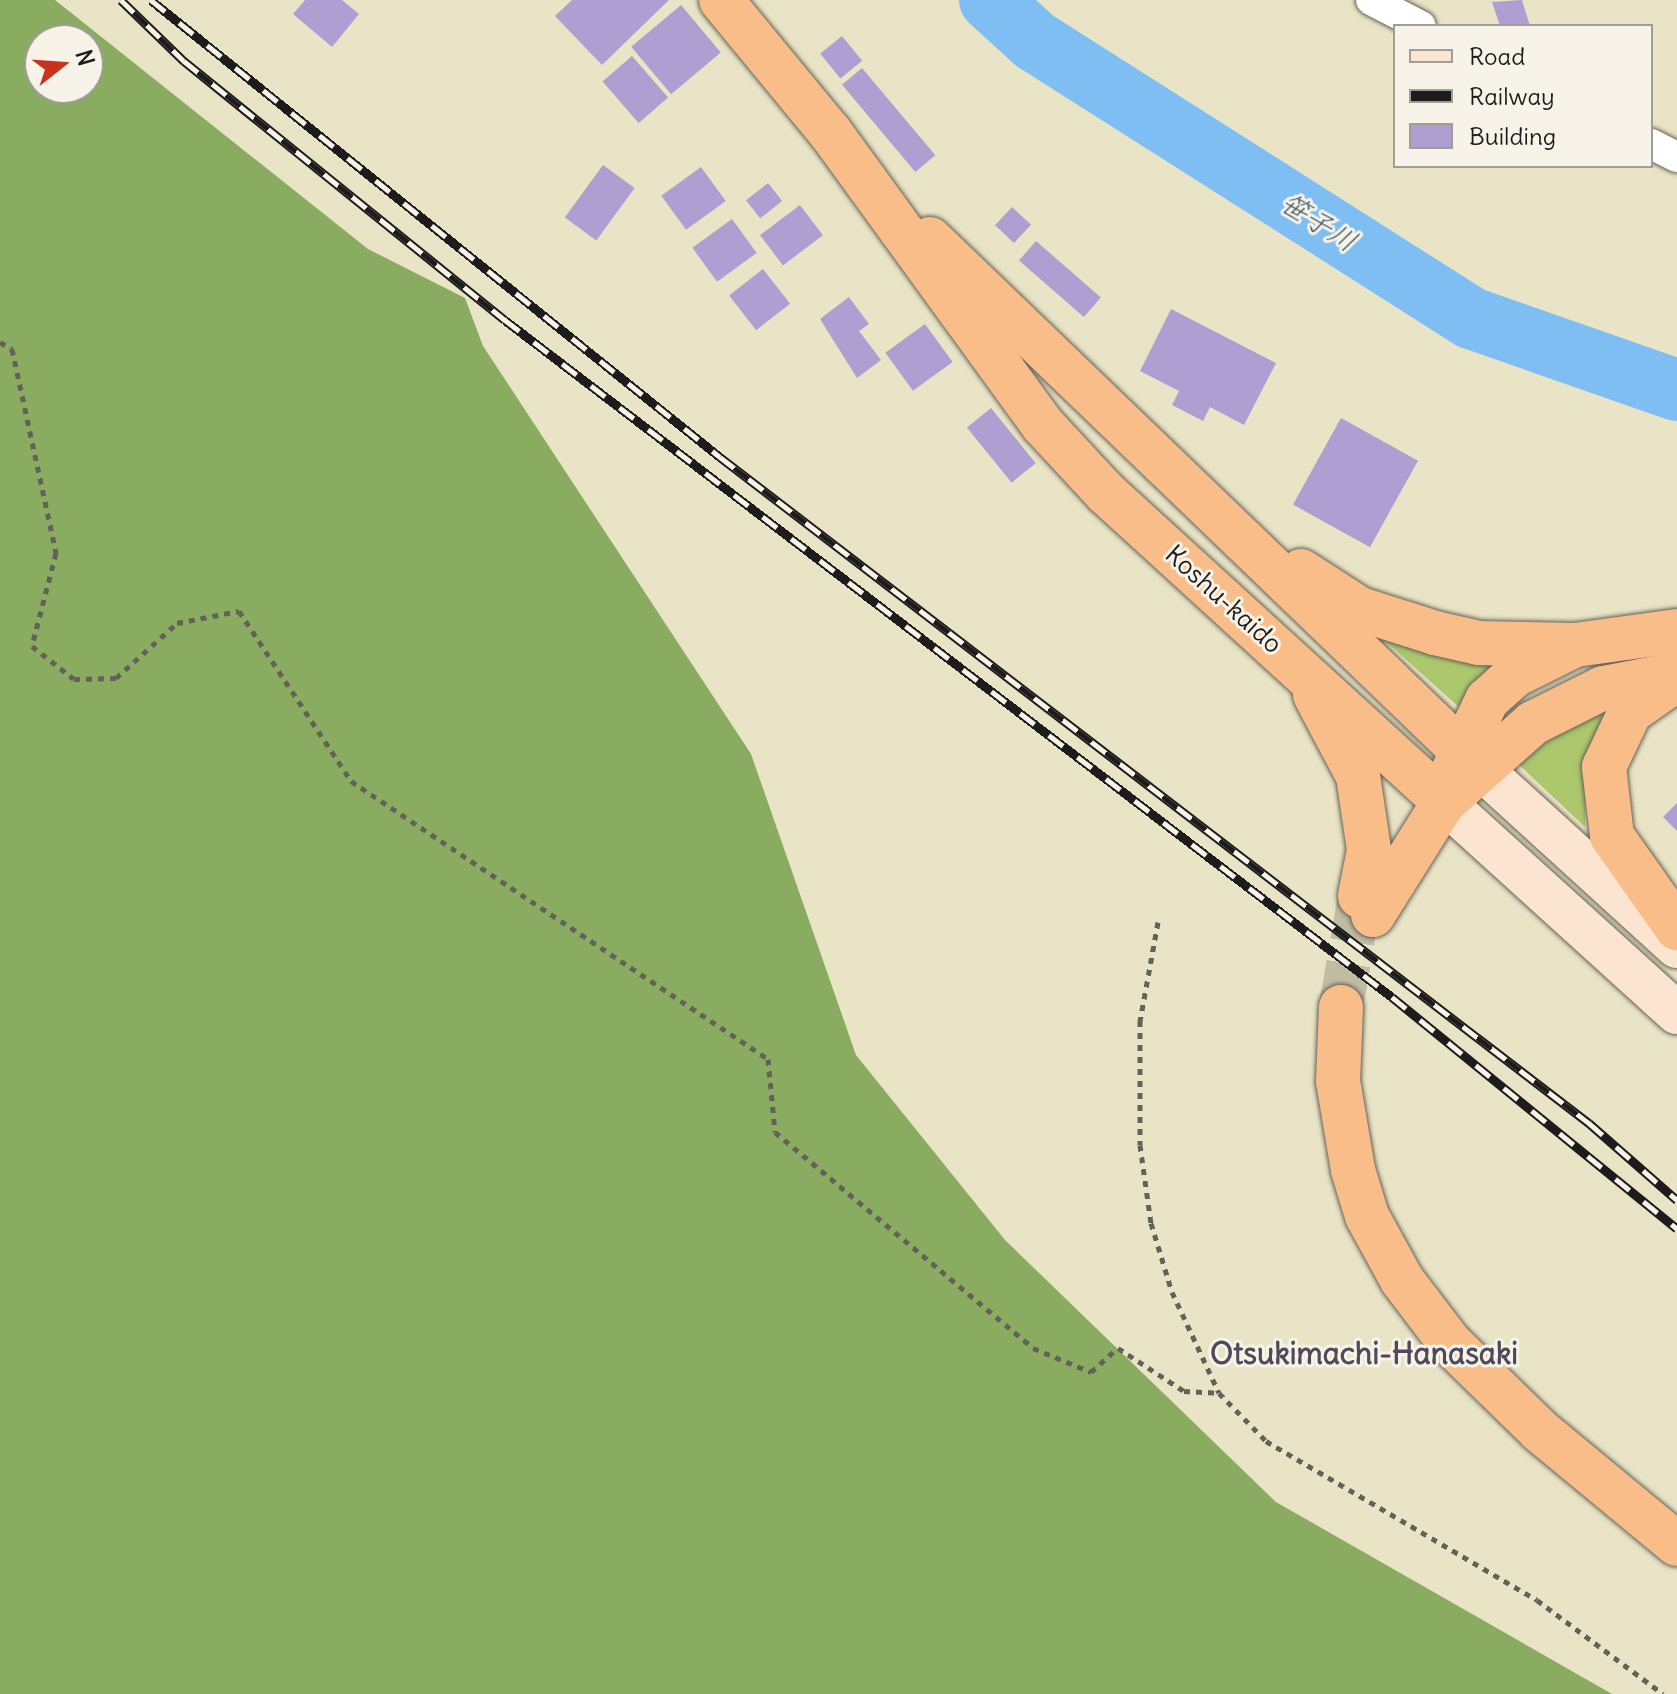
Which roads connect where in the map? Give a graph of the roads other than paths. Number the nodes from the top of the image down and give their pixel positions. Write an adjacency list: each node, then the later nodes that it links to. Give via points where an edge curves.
1 (721, 0): 4 (highway, Koshu-kaido)
2 (1371, 0): 3 (street)
3 (1417, 24)
4 (830, 132): 7 (highway, Koshu-kaido); 10 (highway, Koshu-kaido, via 1042,424 1106,493)
5 (1653, 145): 6 (street)
6 (1677, 157)
7 (1129, 436): 9 (highway, via 1323,589 1360,609 1479,643); 12 (highway, Koshu-kaido)
8 (1677, 631): 9 (highway)
9 (1575, 645): 12 (highway, via 1515,675 1487,700)
10 (1290, 657): 13 (highway, Koshu-kaido); 13 (highway, via 1358,776 1369,850 1367,906)
11 (1677, 677): 12 (highway, via 1567,702); 14 (highway, via 1630,712 1604,767 1612,836)
12 (1470, 758): 13 (highway); 15 (main road, Koshu-kaido)
13 (1444, 802): 17 (main road, Koshu-kaido)
14 (1677, 928)
15 (1677, 947)
16 (1341, 1007): 18 (highway, via 1338,1081 1353,1170 1367,1216 1402,1280 1450,1343 1539,1430)
17 (1677, 1013)
18 (1677, 1544)

